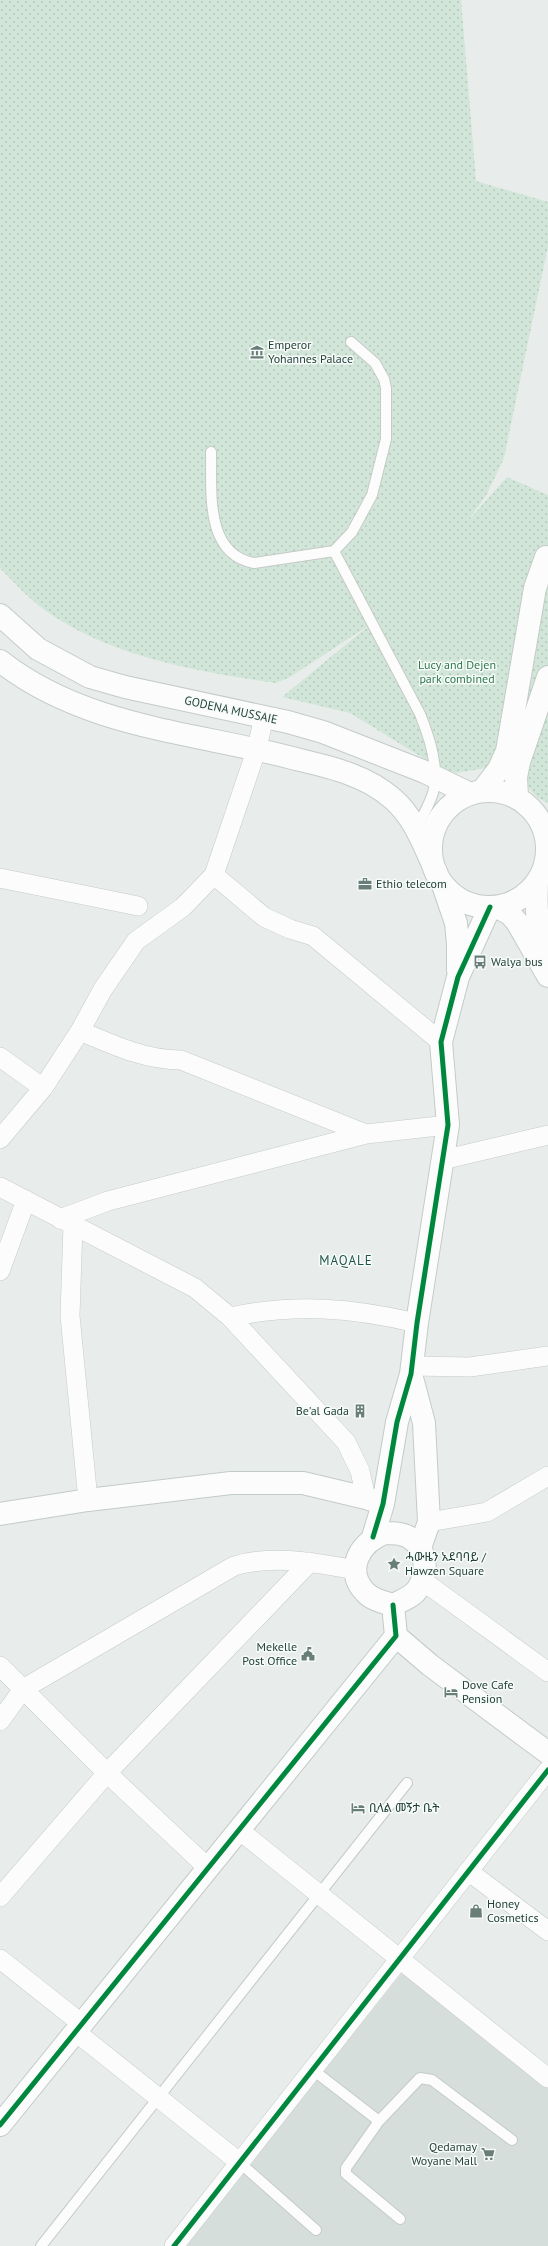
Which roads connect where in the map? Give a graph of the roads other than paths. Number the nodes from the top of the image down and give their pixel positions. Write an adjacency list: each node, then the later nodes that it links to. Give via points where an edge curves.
1 (351, 342): 3 (lane, via 374,363 384,379 387,425 384,450 372,494 352,532)
2 (211, 452): 3 (lane, via 214,518 229,552 254,563)
3 (334, 551): 10 (lane, via 420,714 430,740)
4 (547, 562): 11 (street, via 535,588 507,751 499,769)
5 (0, 615): 8 (street, GODENA MUSSAIE, via 38,649 90,677)
6 (0, 661): 9 (street, via 49,693 100,714 126,722)
7 (548, 677): 12 (street, via 519,762 516,777)
8 (264, 717): 9 (street); 10 (street, GODENA MUSSAIE, via 336,736)
9 (257, 748): 13 (street, via 364,779 394,800 405,811); 15 (street)
10 (434, 776): 11 (street, GODENA MUSSAIE); 13 (lane, via 432,796)
11 (476, 792): 12 (street, via 506,793); 17 (street, via 449,806 436,826 431,850)
12 (517, 797): 14 (street, via 527,804 542,824)
13 (416, 830): 17 (street)
14 (548, 847): 18 (street, via 547,859)
15 (214, 875): 24 (street, via 184,907 136,941 103,989); 25 (street, via 264,917 313,936)
16 (0, 878): 19 (street)
17 (440, 879): 20 (street, via 461,900 473,905); 23 (street, via 456,923)
18 (537, 882): 20 (street, via 520,899); 21 (street, via 538,926)
19 (138, 906)
20 (494, 907): 22 (street, via 510,914 518,922); 23 (street)
21 (548, 944)
22 (548, 976)
23 (458, 977): 25 (street)
24 (80, 1031): 27 (street); 29 (street, via 132,1052 162,1060 181,1060)
25 (441, 1042): 28 (street)
26 (0, 1057): 27 (street)
27 (43, 1088): 31 (street)
28 (448, 1125): 29 (street); 32 (street)
29 (366, 1134): 35 (street, via 108,1201)
30 (548, 1135): 32 (street)
31 (0, 1139)
32 (442, 1160): 38 (street)
33 (0, 1187): 34 (street)
34 (26, 1200): 35 (street); 36 (street)
35 (66, 1222): 37 (street, via 195,1288); 42 (street, via 70,1316)
36 (0, 1271)
37 (230, 1317): 38 (street, via 255,1311 338,1308); 43 (street, via 346,1442)
38 (417, 1322): 40 (street)
39 (548, 1356): 40 (street, via 470,1367)
40 (412, 1370): 43 (street); 45 (street, via 424,1423)
41 (546, 1480): 45 (street, via 487,1512)
42 (88, 1500): 43 (street, via 231,1483 303,1483); 44 (street)
43 (374, 1501): 46 (street)
44 (0, 1514)
45 (429, 1522): 47 (street)
46 (373, 1537): 47 (street, via 385,1533 401,1534); 49 (street, via 358,1554)
47 (420, 1548): 50 (street, via 426,1570)
48 (310, 1562): 49 (street); 55 (street, via 262,1560 234,1566); 59 (street)
49 (356, 1570): 51 (street, via 365,1592 375,1599)
50 (423, 1581): 51 (street, via 416,1592); 54 (street)
51 (393, 1605): 52 (street)
52 (396, 1636): 57 (street, via 430,1665); 61 (street)
53 (0, 1666): 55 (street)
54 (548, 1672)
55 (23, 1689): 56 (street); 59 (street)
56 (0, 1721)
57 (548, 1753)
58 (548, 1770): 63 (street)
59 (107, 1772): 62 (street); 65 (street)
60 (408, 1783): 64 (lane)
61 (239, 1830): 62 (street); 64 (street)
62 (208, 1868): 69 (street)
63 (468, 1871): 66 (street); 68 (street)
64 (319, 1895): 68 (street); 72 (lane)
65 (0, 1897)
66 (548, 1931)
67 (0, 1959): 69 (street)
68 (399, 1959): 70 (street); 71 (street)
69 (79, 2028): 72 (street); 74 (street)
70 (313, 2070): 73 (lane); 76 (street)
71 (548, 2078)
72 (158, 2098): 76 (street); 79 (lane)
73 (379, 2121): 75 (lane, via 420,2078 425,2078 432,2080); 77 (lane, via 350,2161 346,2174)
74 (0, 2125)
75 (512, 2140)
76 (239, 2162): 78 (lane); 80 (street)
77 (400, 2219)
78 (316, 2230)
79 (41, 2246)
80 (174, 2246)

